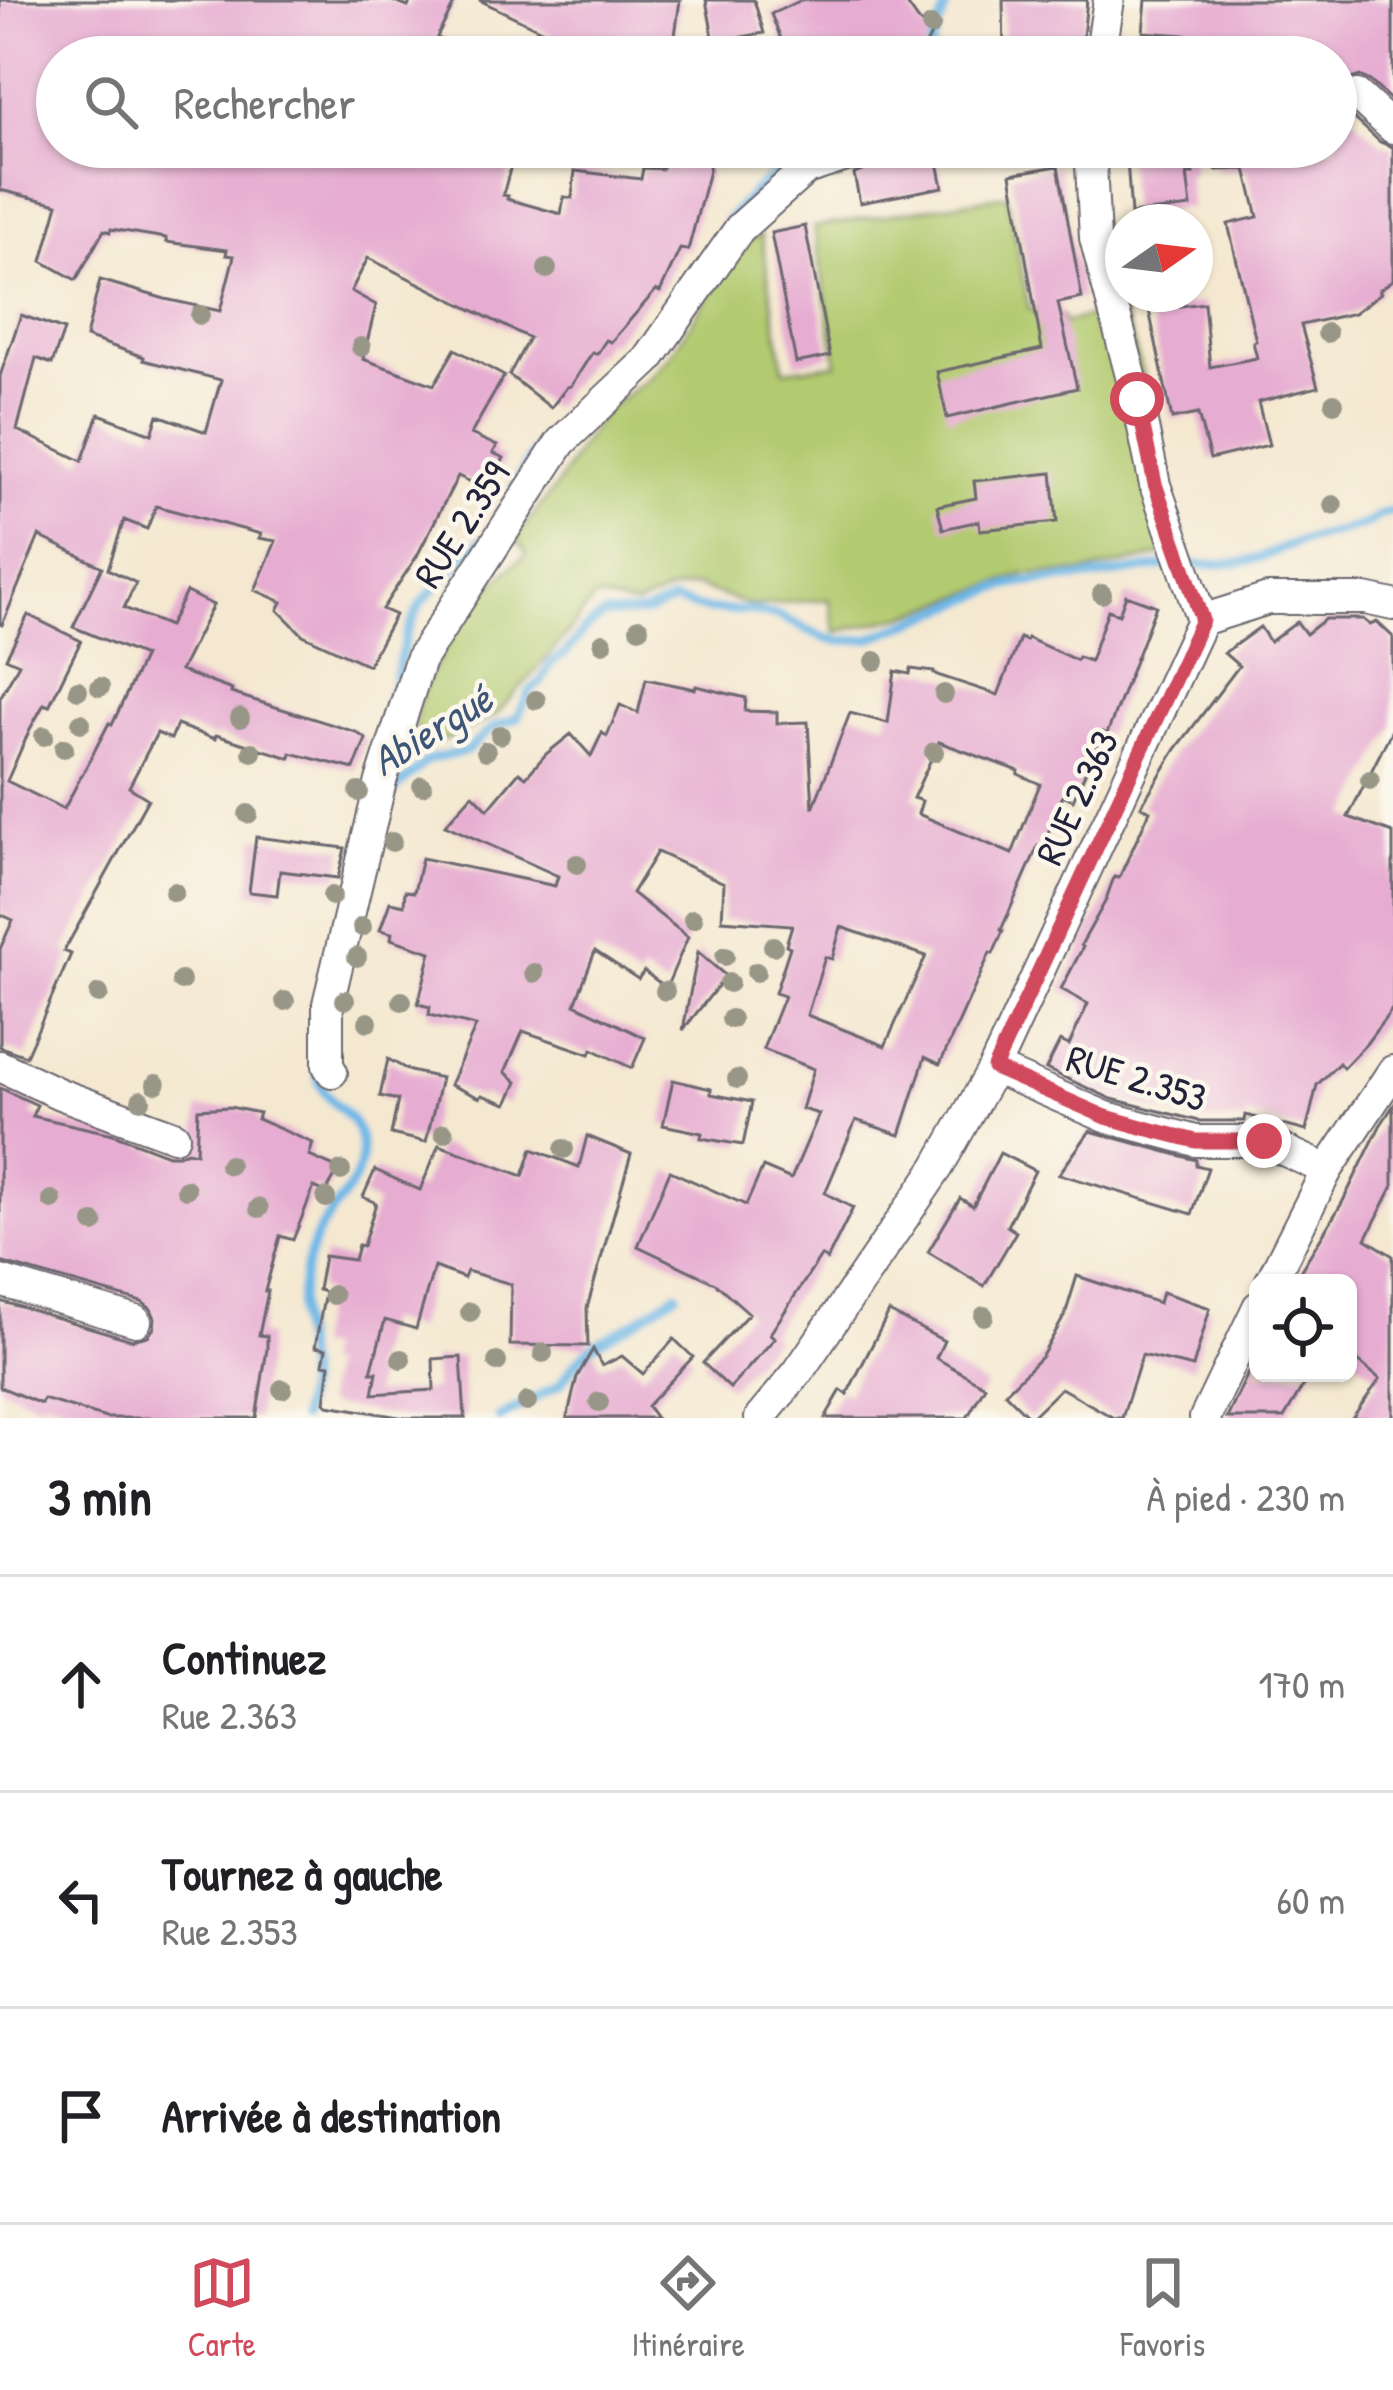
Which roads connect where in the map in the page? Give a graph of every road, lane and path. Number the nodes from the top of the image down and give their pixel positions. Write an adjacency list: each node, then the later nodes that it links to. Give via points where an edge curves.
1 (1109, 0): 2 (street)
2 (1103, 36)
3 (1358, 94): 4 (street)
4 (1393, 128)
5 (809, 168): 12 (street, RUE 2.359, via 740,228 648,360 561,442 420,660 381,781 328,1004)
6 (1091, 168): 8 (street, via 1095,238 1155,484)
7 (1393, 605): 8 (street, via 1268,599)
8 (1202, 620): 10 (street, RUE 2.363)
9 (0, 1066): 13 (street)
10 (994, 1068): 14 (street, RUE 2.353, via 1106,1117 1196,1141 1264,1141); 19 (street, RUE 2.363, via 938,1167)
11 (1393, 1071): 14 (street)
12 (332, 1072)
13 (174, 1136)
14 (1327, 1170): 15 (street)
15 (1275, 1274)
16 (0, 1281): 17 (street)
17 (136, 1322)
18 (1249, 1326): 20 (street)
19 (760, 1418)
20 (1205, 1418)

